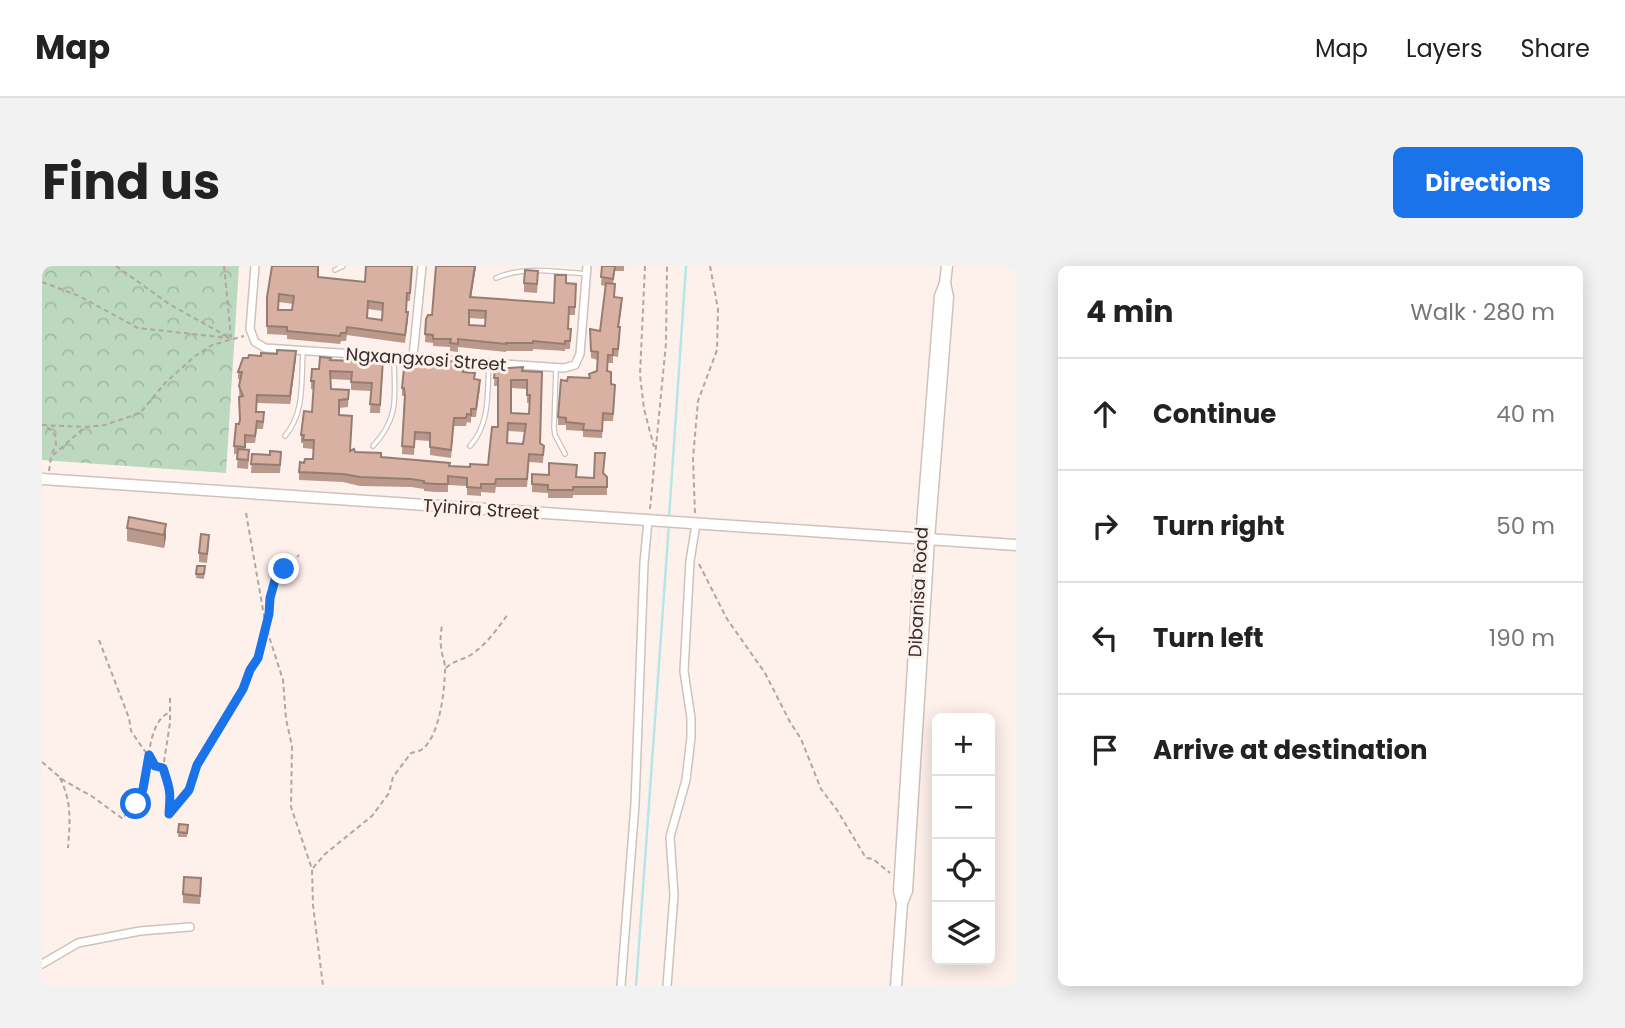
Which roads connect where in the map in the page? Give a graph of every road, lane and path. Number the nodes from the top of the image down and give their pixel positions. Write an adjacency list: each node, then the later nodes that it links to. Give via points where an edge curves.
1 (116, 266): 15 (path, via 169,304)
2 (224, 266): 15 (path)
3 (255, 266): 14 (street)
4 (343, 266): 10 (lane)
5 (422, 266): 18 (street)
6 (645, 266): 26 (path, via 640,374)
7 (667, 266): 26 (path, via 666,343)
8 (710, 266): 32 (path, via 718,309 717,350 698,401 693,458)
9 (947, 266): 33 (street, Dibanisa Road, via 940,296)
10 (335, 270)
11 (586, 270): 12 (lane, via 522,268); 20 (street, via 580,354 575,365)
12 (496, 278)
13 (42, 282): 15 (path, via 138,328)
14 (252, 336): 15 (path); 16 (street, Ngxangxosi Street, via 265,348)
15 (231, 338): 22 (path, via 212,345 181,368 140,414)
16 (303, 351): 17 (street, Ngxangxosi Street); 23 (lane, via 299,412)
17 (394, 356): 18 (street, Ngxangxosi Street); 24 (lane, via 390,424)
18 (413, 357): 19 (street, Ngxangxosi Street)
19 (489, 362): 20 (street, Ngxangxosi Street); 25 (lane, via 485,422)
20 (556, 368): 27 (lane, via 554,428)
21 (43, 425): 22 (path); 28 (path, via 55,435)
22 (85, 427): 28 (path)
23 (285, 436)
24 (373, 446)
25 (470, 446)
26 (655, 451): 31 (path)
27 (565, 454)
28 (51, 457): 29 (path)
29 (45, 479): 31 (street, Tyinira Street)
30 (246, 513): 39 (path)
31 (653, 521): 32 (street, Tyinira Street); 54 (street, via 644,563 635,804)
32 (696, 524): 33 (street, Tyinira Street); 35 (street)
33 (925, 539): 34 (street, Tyinira Street); 56 (street, Dibanisa Road)
34 (1016, 545)
35 (692, 551): 50 (path, via 727,619 765,673 801,739 821,789 866,858); 55 (street, via 684,671 691,737 686,780 670,836 674,895)
36 (299, 555): 39 (path, via 275,580)
37 (508, 614): 41 (path, via 470,656)
38 (442, 625): 41 (path)
39 (266, 627): 46 (path, via 243,689 197,765 189,790 170,814 172,799); 49 (path, via 283,680 293,757 291,807)
40 (99, 640): 44 (path, via 131,731)
41 (445, 668): 49 (path, via 441,714 430,739 421,750 411,753 372,816)
42 (170, 698): 43 (path)
43 (169, 712): 44 (path, via 159,720); 46 (path)
44 (149, 755): 46 (path, via 155,766); 47 (path, via 139,800 123,819)
45 (42, 762): 47 (path)
46 (163, 768)
47 (60, 777): 48 (path, via 70,806)
48 (68, 848)
49 (312, 869): 53 (path)
50 (891, 874)
51 (190, 927): 52 (street, via 78,943)
52 (42, 964)
53 (323, 986)
54 (621, 986)
55 (667, 986)
56 (896, 986)

